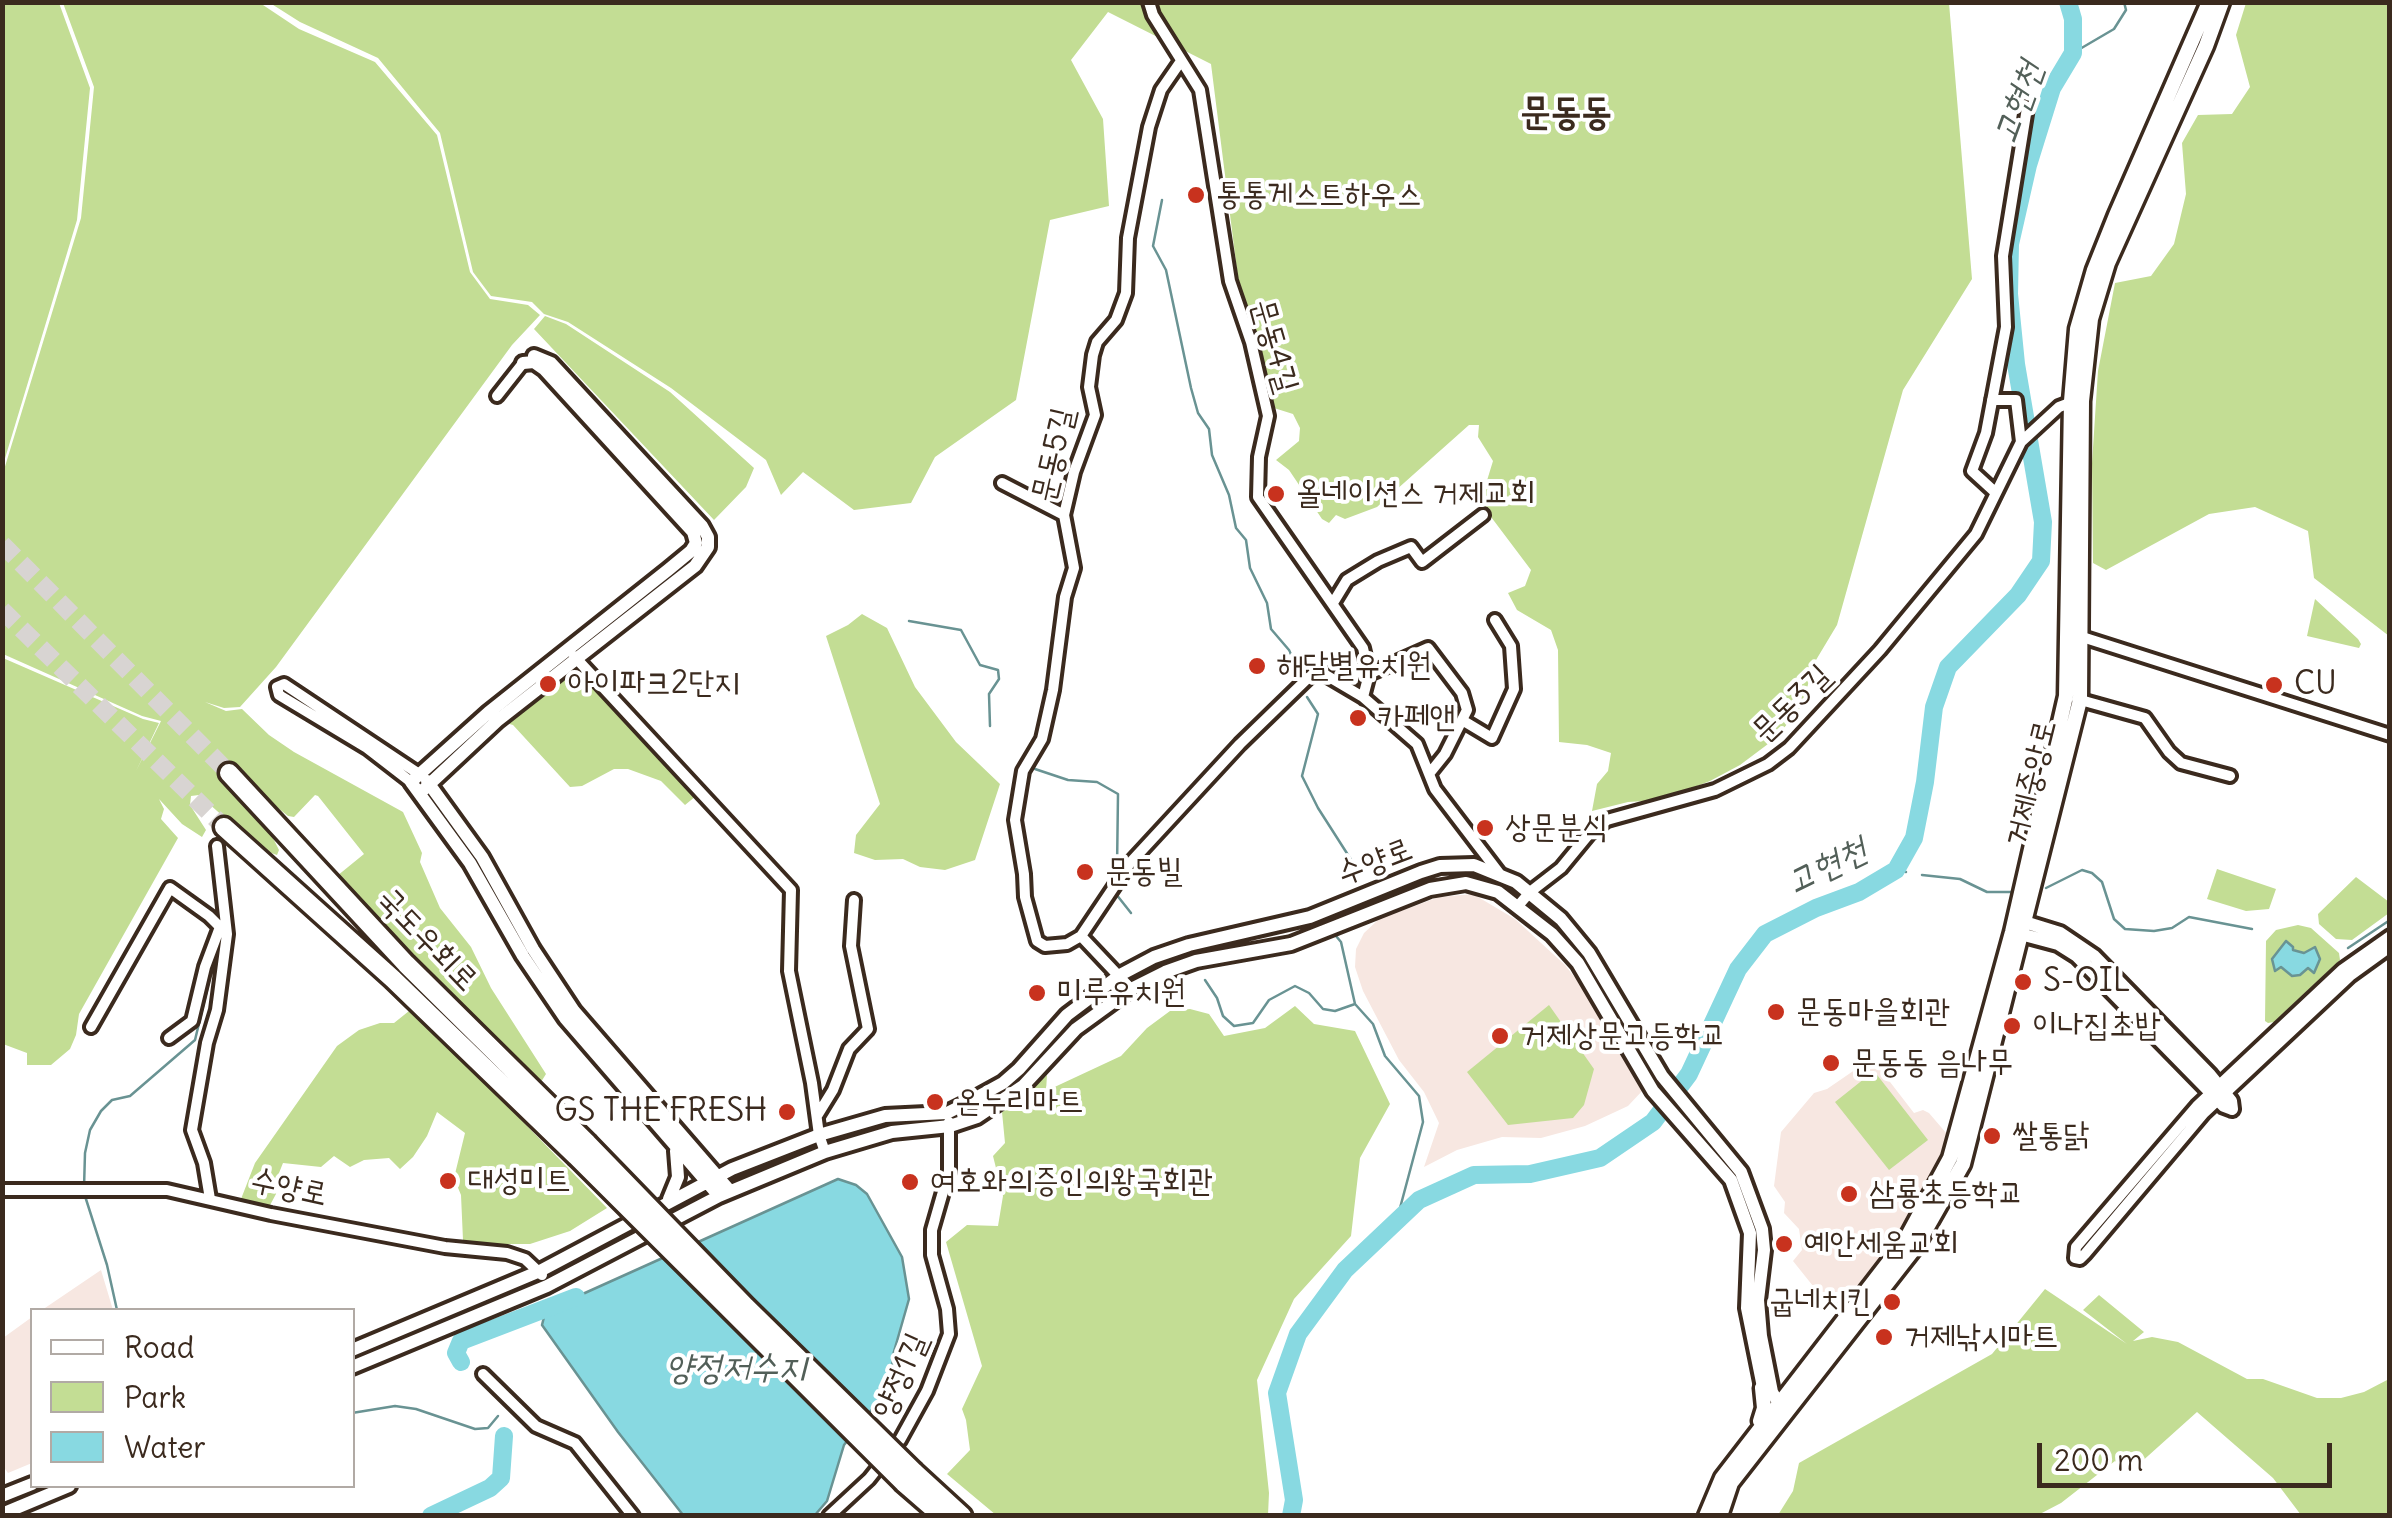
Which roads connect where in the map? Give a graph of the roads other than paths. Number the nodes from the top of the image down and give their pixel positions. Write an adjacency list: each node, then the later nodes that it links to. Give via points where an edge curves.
1 (1150, 2): 4 (street, 문동4길)
2 (2209, 2): 9 (main road, 거제중앙로, via 2094,270 2077,329)
3 (2222, 2): 9 (main road, 거제중앙로, via 2108,262)
4 (1181, 60): 13 (street, 문동5길, via 1161,90 1149,127 1128,238 1126,294 1092,355 1095,415); 15 (street, 문동4길, via 1200,90 1230,281 1268,416 1258,496)
5 (2027, 108): 8 (street, via 2003,256 2006,327)
6 (523, 363): 7 (street); 18 (street, via 534,356 551,363 708,537 695,566 600,640)
7 (497, 396)
8 (1992, 400): 10 (street, via 2016,400); 12 (street, via 1972,471)
9 (2076, 401): 10 (street, 문동3길); 17 (main road, 거제중앙로)
10 (2022, 442): 12 (street, 문동3길)
11 (1002, 483): 13 (street)
12 (1996, 492): 33 (street, 문동3길, via 1961,553 1789,748 1715,790 1607,820)
13 (1064, 515): 40 (street, 문동5길, via 1074,568 1042,740 1024,771 1015,820 1037,941 1067,944)
14 (1483, 515): 15 (street, via 1422,562 1411,547 1362,570 1346,580)
15 (1333, 603): 19 (street, 문동4길, via 1364,648)
16 (1496, 620): 22 (street, via 1510,646 1514,689 1492,738)
17 (2074, 635): 21 (main road, 거제중앙로); 23 (street)
18 (571, 653): 24 (street); 28 (street); 49 (street, via 791,890 789,971)
19 (1369, 674): 20 (street); 22 (street, via 1428,648 1462,693)
20 (1362, 697): 26 (street, via 1417,744); 40 (street, via 1319,670 1308,678 1130,863)
21 (2073, 698): 27 (street, via 2146,718 2181,764); 35 (main road, 거제중앙로); 37 (main road, 거제중앙로)
22 (1462, 720): 26 (street)
23 (2390, 735)
24 (447, 766): 28 (street); 29 (street, via 441,788)
25 (229, 773): 53 (highway, 국도우회로)
26 (1429, 774): 32 (street)
27 (2230, 776)
28 (420, 783): 28 (street, via 284,684 277,687 279,695); 29 (street); 52 (street, via 565,1018)
29 (446, 804): 55 (street, via 574,1011)
30 (224, 827): 53 (highway, 국도우회로)
31 (218, 846): 38 (street)
32 (1499, 873): 33 (street, 수양로); 44 (street, 수양로, via 1474,866 1431,869 1281,926 1189,945)
33 (1530, 892): 36 (street, 문동3길); 68 (street, 수양로, via 1590,953 1662,1076 1741,1172 1762,1229 1758,1300)
34 (854, 900): 49 (street, via 852,961 868,1029 849,1049)
35 (2031, 901): 37 (main road, 거제중앙로); 39 (street)
36 (1518, 906): 45 (street, 수양로, via 1482,886 1444,885 1291,944 1196,961); 68 (street, 수양로, via 1578,963 1653,1091 1731,1180 1752,1249 1747,1308)
37 (2018, 927): 39 (street); 43 (main road, 거제중앙로); 67 (main road, 거제중앙로, via 1950,1158 1905,1241)
38 (224, 930): 46 (street, via 170,888); 47 (street, via 205,967 192,1021); 60 (street, via 217,1010 192,1130)
39 (2041, 933): 43 (street, via 2022,948); 48 (street, via 2078,956)
40 (1081, 936): 44 (street)
41 (2390, 936): 48 (street, via 2344,969)
42 (2390, 947): 48 (street)
43 (2013, 968): 69 (main road, 거제중앙로, via 1963,1164 1917,1244)
44 (1120, 976): 45 (street); 50 (street, 수양로, via 1067,1015 1003,1083)
45 (1131, 989): 50 (street, 수양로, via 1076,1029 1003,1102)
46 (91, 1027)
47 (169, 1038)
48 (2218, 1093): 48 (street, via 2076,1247 2075,1258 2080,1259)
49 (818, 1116): 51 (street)
50 (948, 1119): 51 (street, 수양로, via 885,1116); 54 (street); 77 (street, 양정1길, via 949,1171 932,1255 950,1334 900,1440)
51 (819, 1135): 54 (street); 56 (street, 수양로)
52 (676, 1148): 57 (street); 61 (street, via 678,1177)
53 (581, 1149): 71 (highway, bridge)
54 (825, 1152): 59 (street)
55 (706, 1164): 56 (street); 57 (street)
56 (732, 1169): 57 (street, 수양로)
57 (711, 1179): 59 (street); 61 (street, 수양로)
58 (2, 1190): 60 (street, 수양로, via 157,1189)
59 (724, 1194): 63 (street)
60 (210, 1199): 62 (street, 수양로, via 507,1254)
61 (669, 1200): 62 (street, 수양로)
62 (540, 1270): 63 (street); 64 (street, 수양로)
63 (547, 1286): 65 (street)
64 (355, 1349)
65 (355, 1367)
66 (483, 1374): 76 (street, via 536,1426 575,1443)
67 (1792, 1384): 68 (street); 69 (main road, 거제중앙로)
68 (1766, 1386): 69 (street, 수양로); 70 (main road)
69 (1779, 1411): 70 (main road, 거제중앙로); 81 (main road, 거제중앙로, via 1732,1484)
70 (1753, 1436): 80 (main road, 거제중앙로, via 1722,1478)
71 (909, 1478): 78 (highway); 79 (highway)
72 (30, 1485): 74 (street)
73 (65, 1488): 75 (street)
74 (2, 1496): 75 (street)
75 (9, 1513)
76 (633, 1516)
77 (828, 1516)
78 (942, 1516)
79 (962, 1516)
80 (1706, 1516)
81 (1720, 1516)

